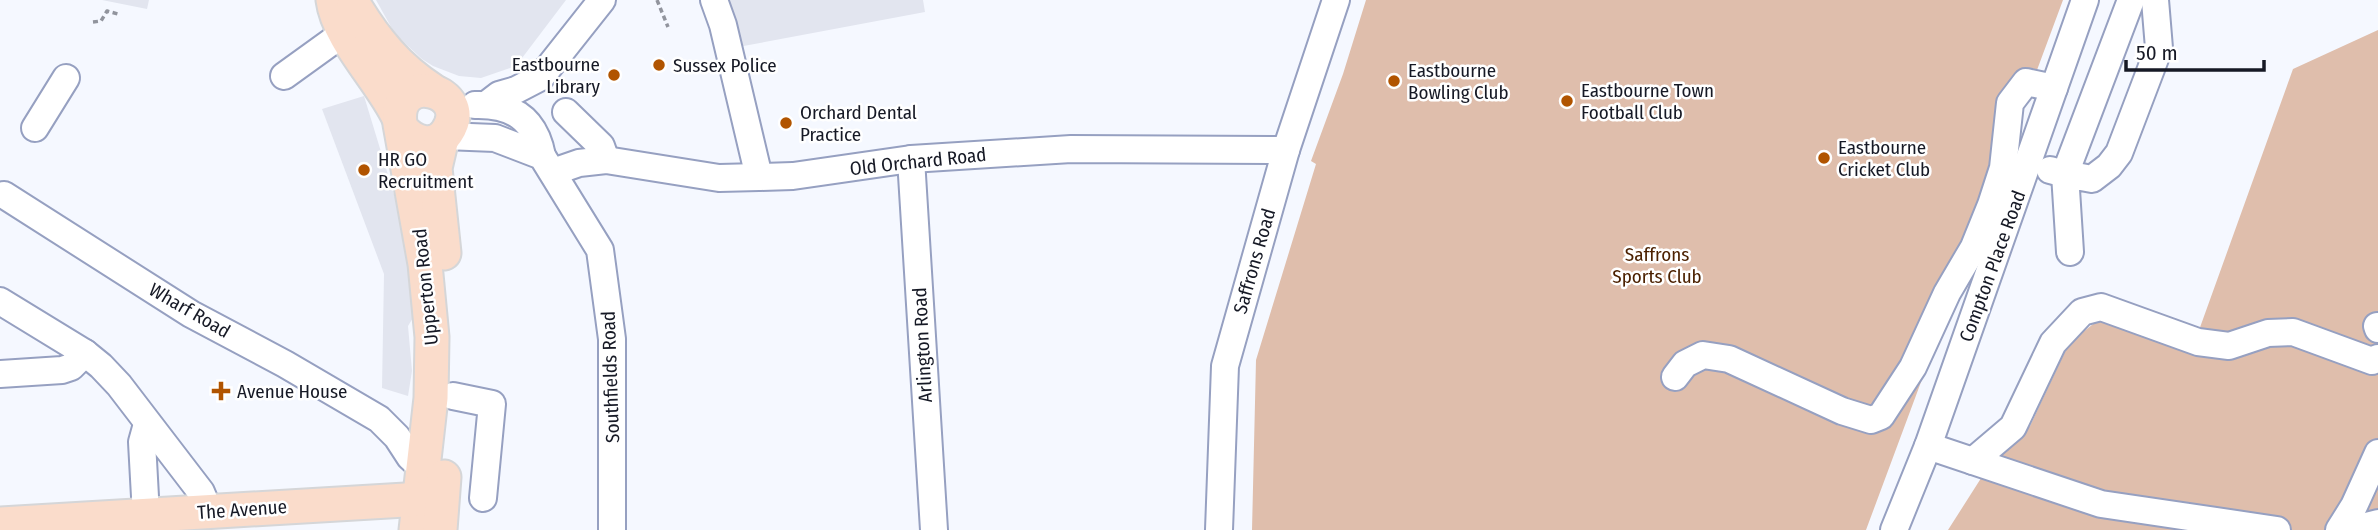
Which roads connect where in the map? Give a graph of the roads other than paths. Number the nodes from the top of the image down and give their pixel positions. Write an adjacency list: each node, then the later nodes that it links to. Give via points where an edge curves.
1 (333, 0): 8 (main road, via 334,10)
2 (602, 0): 13 (street, via 541,77)
3 (714, 0): 24 (street)
4 (1336, 0): 18 (street, Saffrons Road)
5 (2085, 0): 11 (street, Compton Place Road)
6 (2132, 0): 7 (street, via 2147,4); 23 (street)
7 (2155, 0): 23 (street, via 2158,48 2119,153 2092,179)
8 (353, 19): 9 (street); 12 (main road, via 387,54); 15 (main road, Upperton Road)
9 (284, 76)
10 (66, 78): 16 (street)
11 (2054, 88): 22 (street, Compton Place Road); 31 (street, via 2026,82 2010,103 2003,168 1974,247 1913,367 1881,416 1871,420 1842,411 1730,359 1703,355 1685,364)
12 (439, 95): 13 (street, Southfields Road); 15 (main road, via 415,92 408,96 400,110); 17 (main road, via 453,117)
13 (486, 105): 21 (street, Southfields Road, via 514,112 526,121)
14 (566, 112): 20 (street, via 601,146)
15 (400, 124): 17 (main road, via 414,141 423,144); 32 (main road, Upperton Road)
16 (35, 128)
17 (443, 137): 21 (street, via 495,138); 32 (main road, Upperton Road, via 435,168 451,300)
18 (1286, 150): 19 (street, Old Orchard Road, via 1071,149); 47 (street, Saffrons Road, via 1225,366)
19 (911, 159): 24 (street, Old Orchard Road); 46 (street, Arlington Road)
20 (606, 160): 21 (street, Old Orchard Road); 24 (street, Old Orchard Road, via 719,178)
21 (548, 164): 45 (street, Southfields Road, via 600,250 612,340)
22 (2028, 164): 23 (street); 35 (street, Compton Place Road)
23 (2065, 174): 26 (street)
24 (759, 177)
25 (4, 195): 33 (street, Wharf Road, via 191,314)
26 (2070, 251)
27 (0, 301): 28 (street)
28 (85, 353): 30 (street, via 62,370); 34 (street, via 118,385)
29 (2378, 359): 37 (street, via 2372,361 2293,332 2268,333 2229,346 2199,342 2101,307 2082,312 2053,343 2013,426)
30 (0, 374)
31 (1675, 377)
32 (442, 397): 33 (street, via 401,424); 38 (street, via 492,404); 39 (main road, Upperton Road)
33 (379, 419): 39 (street, Wharf Road, via 410,457)
34 (147, 424): 40 (street, via 201,492); 42 (street, via 142,442)
35 (1928, 446): 37 (street); 48 (street, Compton Place Road)
36 (2378, 453): 50 (street)
37 (1973, 461): 49 (street, via 2101,504)
38 (483, 498)
39 (427, 505): 41 (main road, The Avenue)
40 (209, 511): 41 (main road, The Avenue); 42 (main road, The Avenue)
41 (265, 519)
42 (140, 520): 44 (main road, The Avenue)
43 (2378, 523): 51 (street)
44 (6, 526)
45 (612, 530)
46 (933, 530)
47 (1219, 530)
48 (1894, 530)
49 (2277, 530)
50 (2339, 530)
51 (2350, 530)

